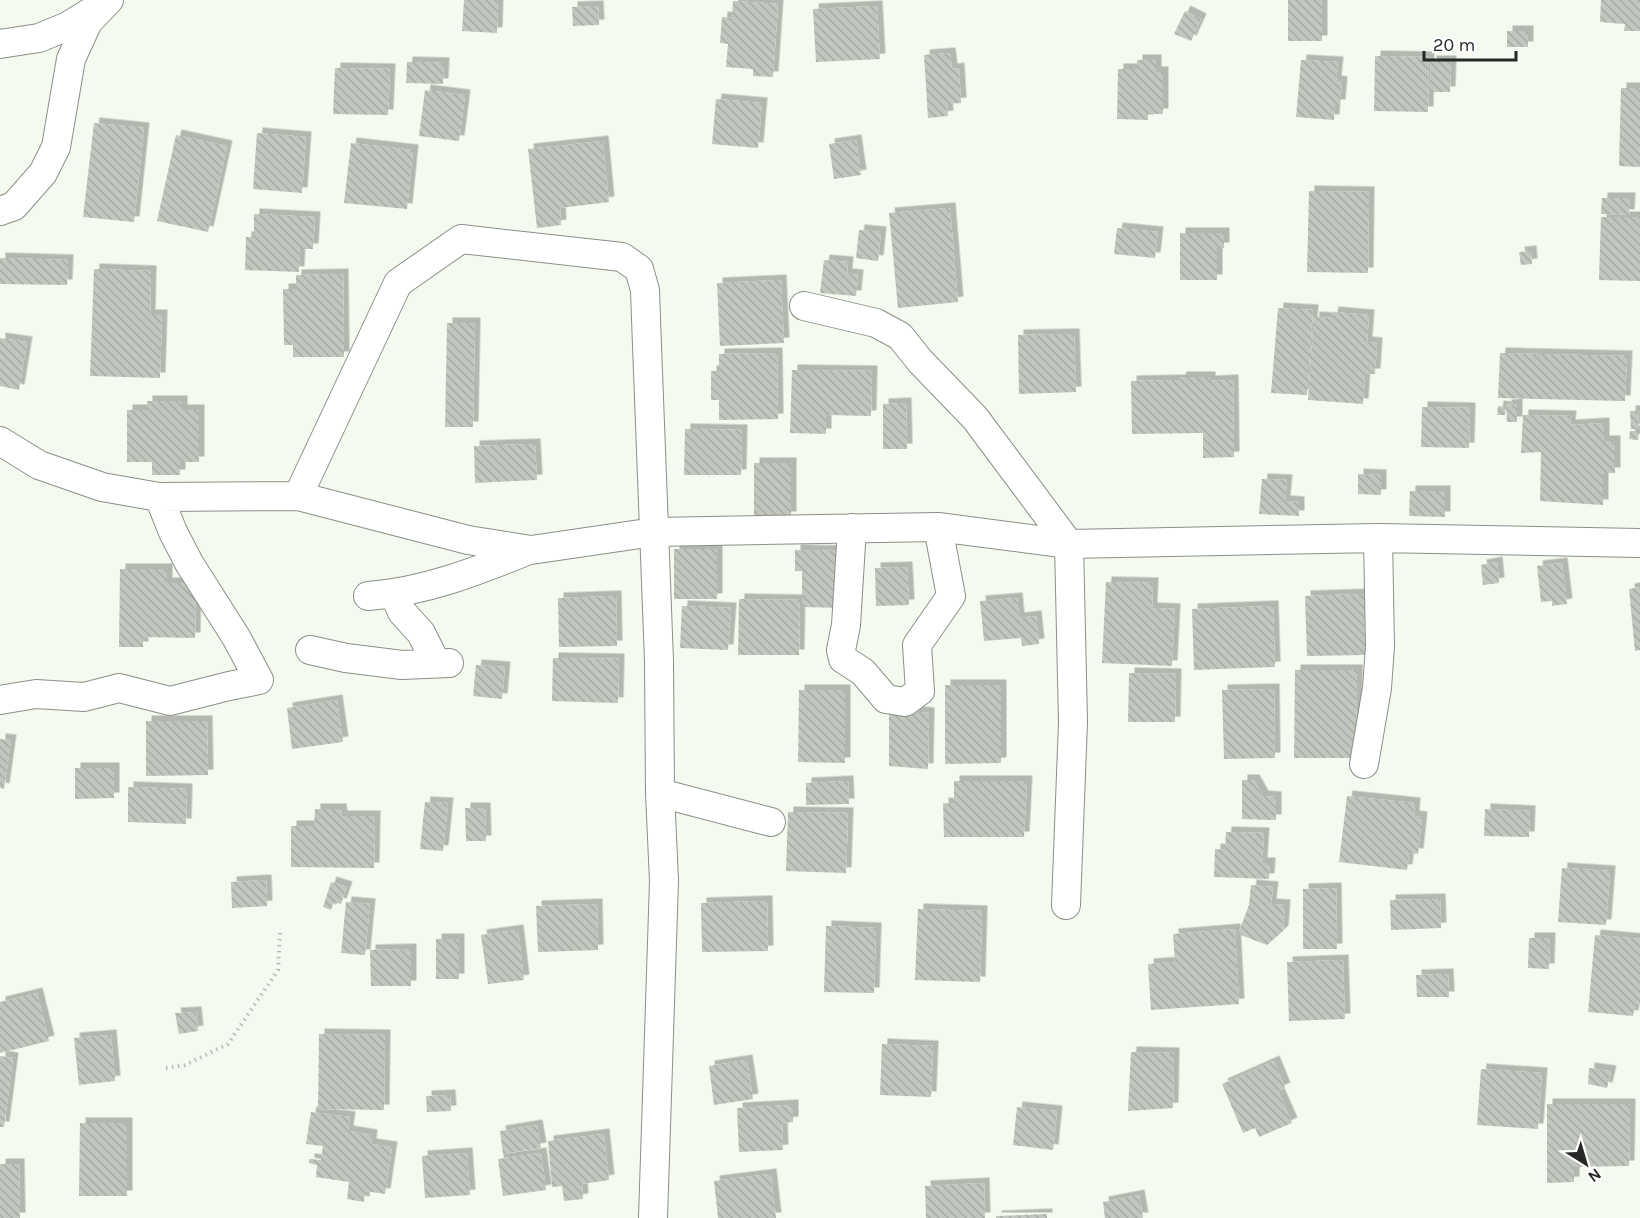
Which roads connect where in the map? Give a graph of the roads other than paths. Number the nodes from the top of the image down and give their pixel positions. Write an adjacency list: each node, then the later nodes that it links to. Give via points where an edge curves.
1 (106, 2): 2 (street, via 68,26 39,38); 3 (street, via 88,22 70,60 56,147 48,164 14,206)
2 (0, 44)
3 (0, 211)
4 (804, 306): 13 (street, via 876,323 900,336 975,418)
5 (0, 441): 7 (street, via 39,465 102,487)
6 (298, 496): 7 (street); 10 (street, via 398,283 461,239 622,257 639,269 645,290); 14 (street, via 468,540)
7 (159, 497): 16 (street, via 189,563 226,619 258,680 170,700 119,688 84,697 36,694)
8 (938, 527): 9 (street); 9 (street, via 951,596 917,645 920,691 905,702 886,699 862,672 843,659); 13 (street)
9 (852, 528): 10 (street)
10 (654, 532): 14 (street); 18 (street)
11 (1378, 538): 12 (street); 13 (street); 17 (street, via 1380,646)
12 (1640, 543)
13 (1069, 544): 20 (street, via 1073,722)
14 (531, 550): 15 (street, via 476,572 381,595 422,633 443,663 402,665)
15 (310, 650)
16 (0, 700)
17 (1364, 764)
18 (660, 792): 19 (street); 21 (street, via 664,881)
19 (771, 822)
20 (1065, 905)
21 (653, 1218)

